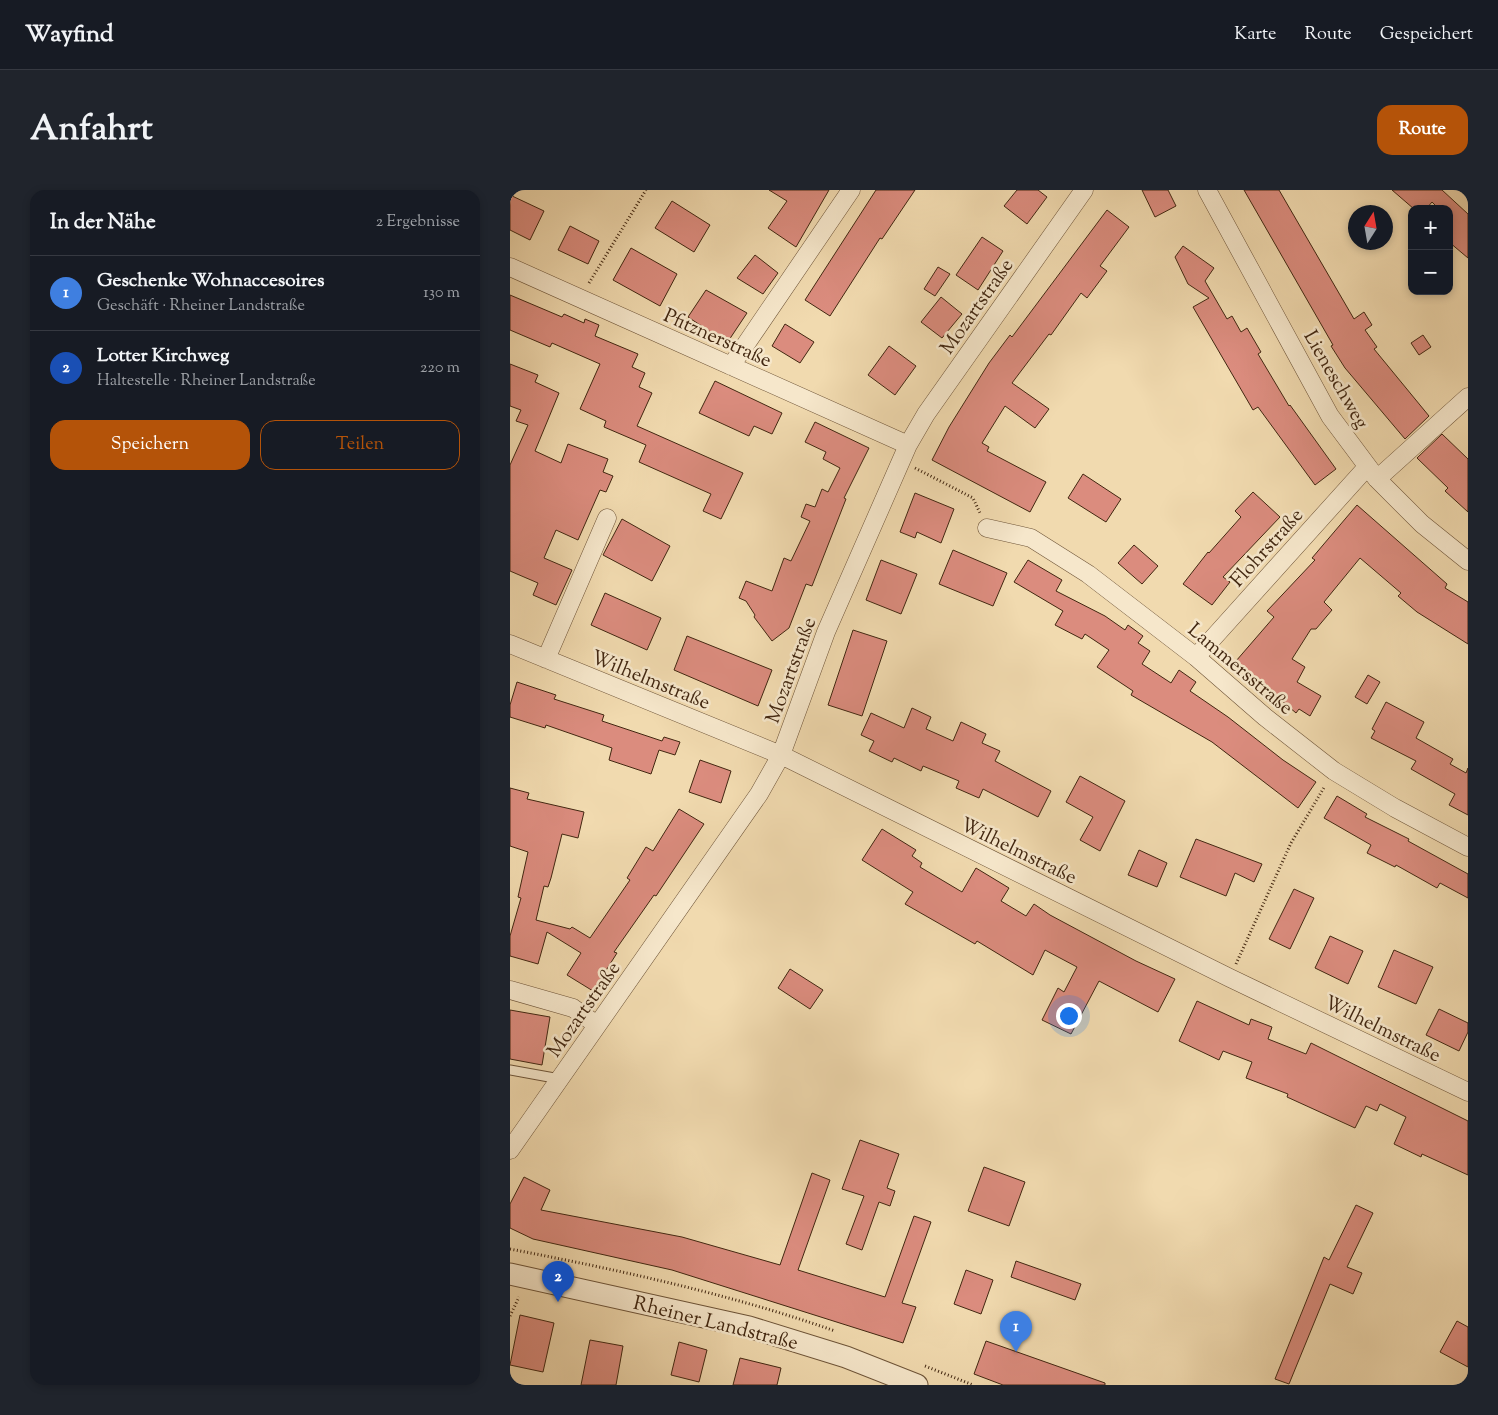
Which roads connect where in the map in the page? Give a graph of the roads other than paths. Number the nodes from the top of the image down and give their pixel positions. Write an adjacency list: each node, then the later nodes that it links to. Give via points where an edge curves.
1 (851, 190): 5 (street)
2 (1207, 190): 8 (street, Lieneschweg, via 1330,416)
3 (1079, 192): 7 (street, Mozartstraße, via 926,414)
4 (510, 267): 5 (street, Pfitznerstraße)
5 (731, 366): 7 (street, Pfitznerstraße)
6 (1468, 397): 8 (street, Flohrstraße)
7 (905, 453): 15 (street, Mozartstraße, via 826,632)
8 (1372, 473): 11 (street, Lieneschweg, via 1422,524); 13 (street, Flohrstraße)
9 (607, 518): 14 (street)
10 (987, 528): 13 (street, Lammersstraße, via 1031,538 1088,574)
11 (1468, 560)
12 (510, 644): 14 (street, Wilhelmstraße)
13 (1196, 656): 16 (street, Lammersstraße, via 1265,717 1334,771)
14 (546, 659): 15 (street, Wilhelmstraße)
15 (781, 755): 18 (street, Mozartstraße, via 759,794); 21 (street, Wilhelmstraße)
16 (1468, 847)
17 (510, 990): 18 (street, via 573,1008)
18 (597, 1025): 20 (street, Mozartstraße)
19 (510, 1070): 20 (lane)
20 (560, 1079): 22 (street, Mozartstraße)
21 (1468, 1092)
22 (510, 1150)
23 (510, 1274): 24 (street, Rheiner Landstraße, via 749,1327 846,1357)
24 (917, 1385)

